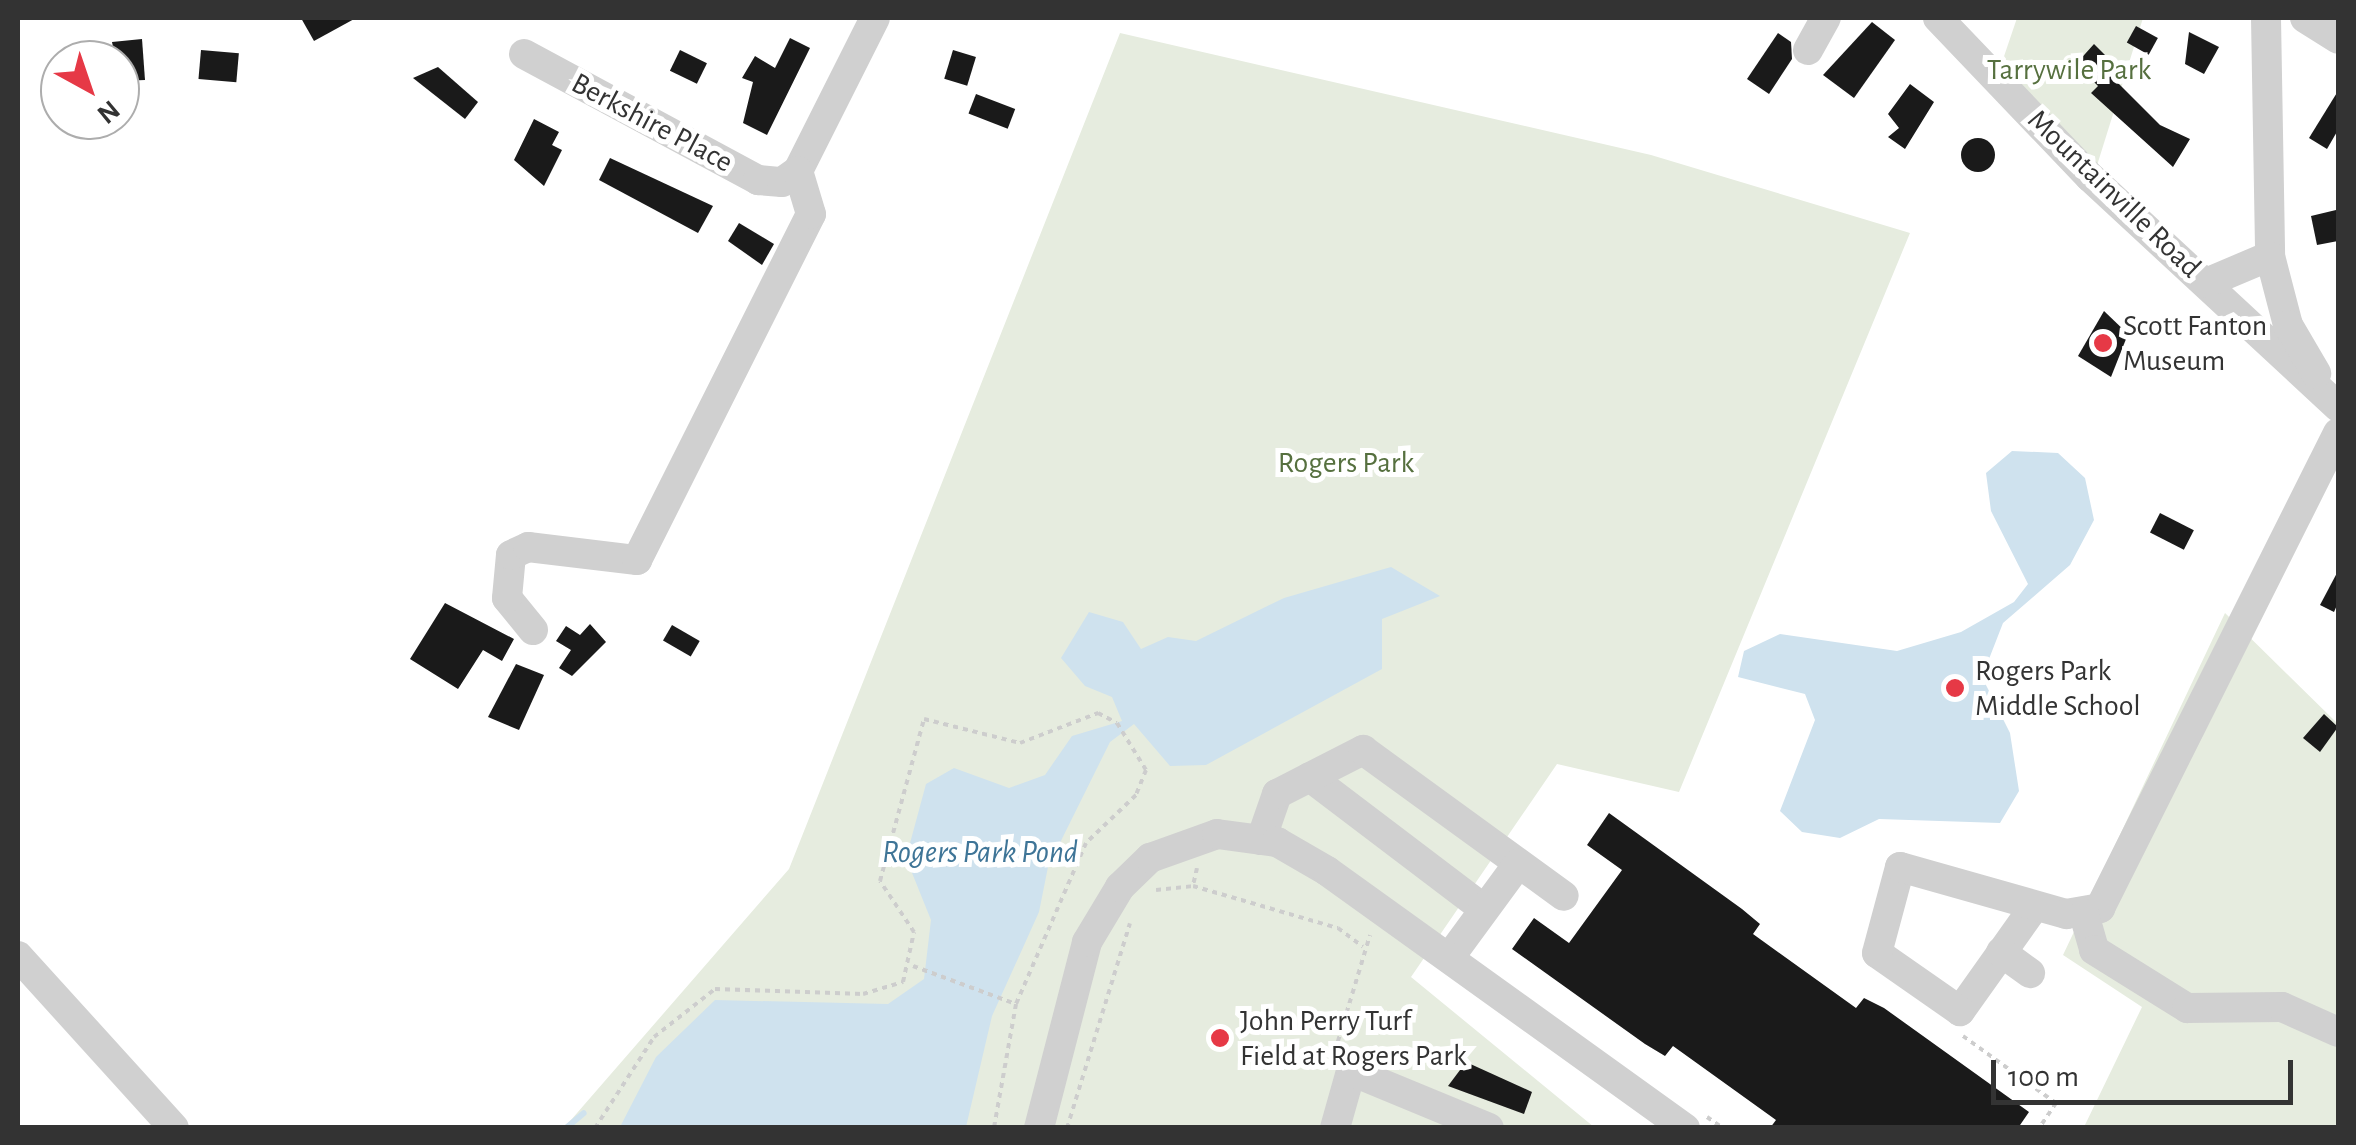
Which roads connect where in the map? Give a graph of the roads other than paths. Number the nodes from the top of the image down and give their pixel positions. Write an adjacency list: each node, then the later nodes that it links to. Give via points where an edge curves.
1 (875, 18): 9 (street)
2 (1826, 18): 7 (street)
3 (1938, 18): 11 (street, Mountainville Road)
4 (2266, 18): 10 (street)
5 (2306, 18): 6 (street)
6 (2338, 39)
7 (1808, 50)
8 (524, 54): 9 (street, Berkshire Place, via 758,180)
9 (790, 176): 14 (street, via 811,214 638,560 528,547 511,555 508,598)
10 (2270, 256): 11 (street); 12 (street, via 2288,324)
11 (2206, 284): 12 (street, Mountainville Road)
12 (2338, 406)
13 (2338, 433): 21 (street, via 2116,886)
14 (533, 630)
15 (1310, 777): 16 (street, via 1277,794); 17 (street, via 1363,750); 20 (street)
16 (1261, 840): 24 (street, via 1327,871); 29 (street, via 1203,837 1150,858 1120,887 1087,942)
17 (1518, 864): 18 (street); 20 (street)
18 (1564, 896)
19 (2034, 906): 21 (street); 22 (street); 22 (street, via 1900,867 1877,952 1960,1011)
20 (1484, 909): 24 (street)
21 (2084, 914): 26 (street, via 2094,950 2187,1008 2282,1007)
22 (2002, 952): 25 (street)
23 (18, 956): 28 (street)
24 (1448, 958): 27 (street)
25 (2030, 972)
26 (2338, 1032)
27 (1688, 1116)
28 (174, 1128)
29 (1039, 1128)
30 (1335, 1128): 31 (street, via 1352,1071)
31 (1489, 1128)

